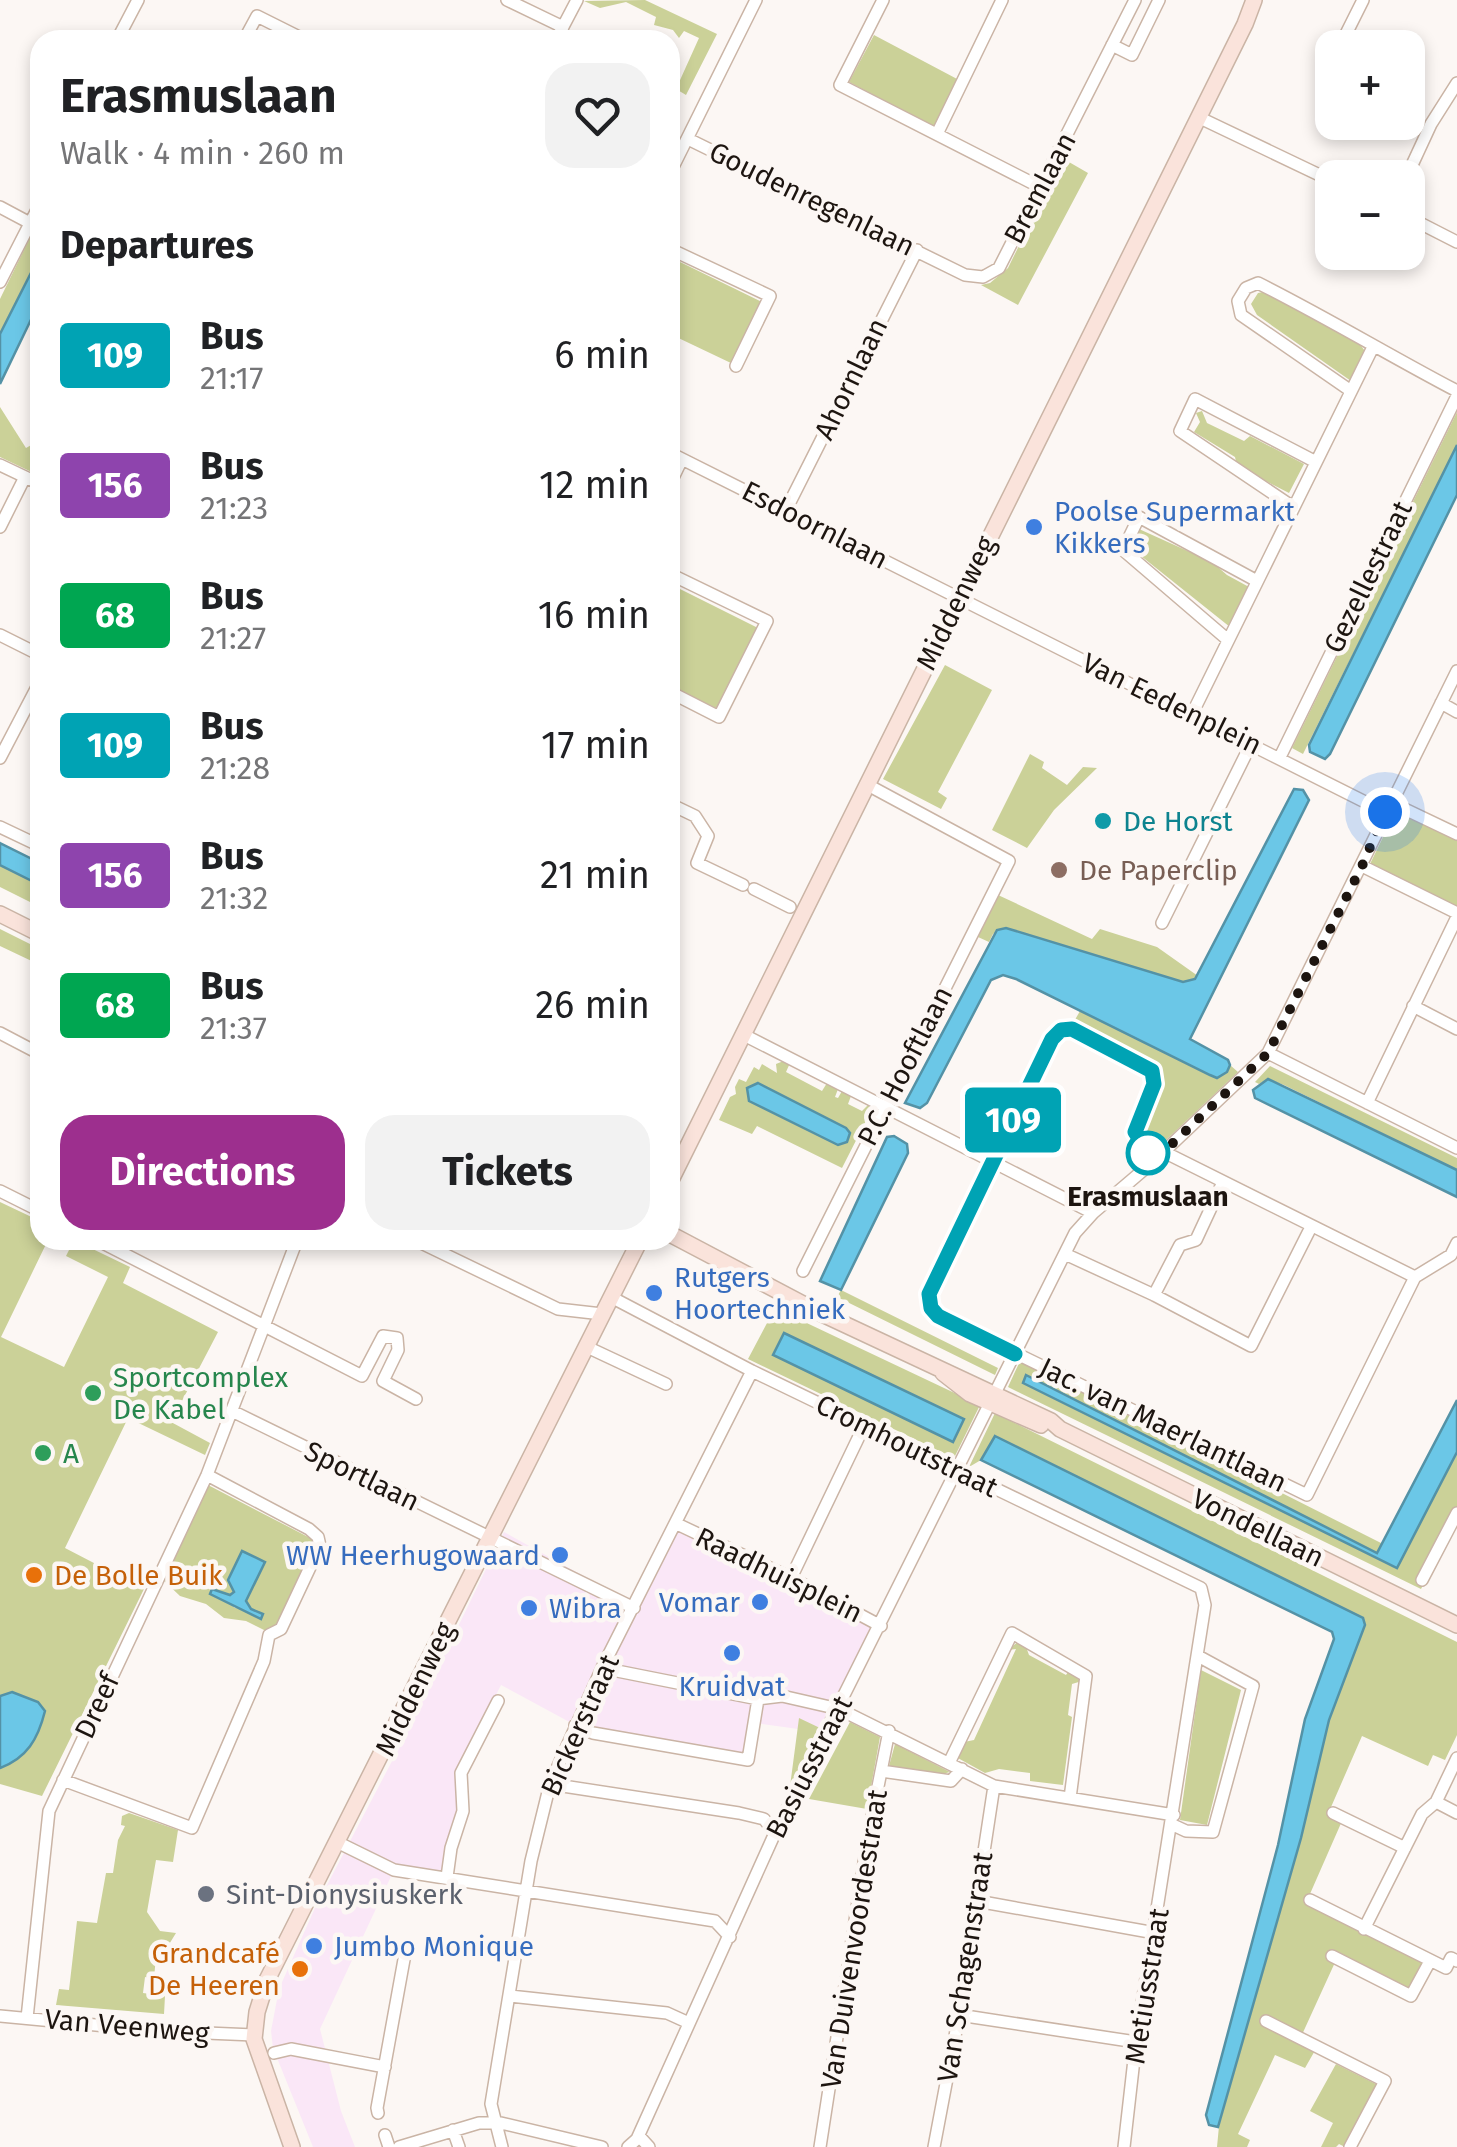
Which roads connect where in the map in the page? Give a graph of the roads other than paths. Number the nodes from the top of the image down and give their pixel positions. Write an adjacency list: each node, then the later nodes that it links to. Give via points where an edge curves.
1 (138, 0): 14 (street)
2 (507, 0): 13 (street)
3 (577, 0): 13 (street)
4 (756, 0): 23 (street)
5 (884, 0): 22 (street, via 840,86)
6 (1002, 0): 22 (street)
7 (1135, 0): 19 (street, Bremlaan)
8 (1159, 0): 19 (street, via 1132,56)
9 (1254, 0): 12 (street, Middenweg)
10 (1263, 0): 12 (street, Middenweg)
11 (1363, 0): 18 (street)
12 (1245, 24): 21 (street, Middenweg)
13 (563, 27): 17 (street)
14 (123, 30)
15 (249, 30): 16 (street, via 257,16)
16 (285, 30)
17 (561, 30)
18 (1349, 30)
19 (1112, 45): 27 (street, Bremlaan)
20 (1457, 83): 25 (street)
21 (1198, 117): 26 (street); 50 (street, Middenweg)
22 (937, 134): 27 (street)
23 (688, 139): 24 (street); 32 (street, Goudenregenlaan)
24 (680, 154)
25 (1414, 160)
26 (1315, 173)
27 (1040, 187): 34 (street, Bremlaan, via 992,274 974,278)
28 (0, 207): 29 (street)
29 (30, 222): 35 (street)
30 (1425, 226): 31 (street)
31 (1457, 242)
32 (917, 250): 34 (street, Goudenregenlaan); 46 (street, Ahornlaan)
33 (680, 254): 37 (street, via 770,296)
34 (936, 260)
35 (0, 282)
36 (1374, 346): 38 (street); 38 (street, via 1258,283 1238,301 1241,315); 39 (street)
37 (736, 366)
38 (1352, 391): 41 (street)
39 (1457, 394): 61 (street, Gezellestraat)
40 (680, 458): 46 (street, Esdoornlaan)
41 (1316, 462): 45 (street); 45 (street, via 1195,399 1180,431)
42 (0, 465): 43 (street)
43 (25, 477): 44 (street); 47 (street)
44 (30, 479)
45 (1293, 507): 49 (street)
46 (786, 510): 50 (street, Esdoornlaan)
47 (0, 527)
48 (680, 579): 55 (street, via 767,621 719,717)
49 (1256, 581): 52 (street); 52 (street, via 1139,518 1123,550)
50 (959, 597): 59 (street, Van Eedenplein); 63 (street, Middenweg)
51 (0, 635): 53 (street)
52 (1228, 640): 59 (street)
53 (30, 650)
54 (1457, 670): 57 (street)
55 (680, 697)
56 (30, 703): 62 (street)
57 (1441, 704): 58 (street); 64 (street)
58 (1457, 712)
59 (1192, 714): 60 (street, Van Eedenplein)
60 (1251, 744): 61 (street, Van Eedenplein); 73 (street)
61 (1280, 757): 64 (street, Van Eedenplein)
62 (0, 758)
63 (866, 784): 78 (street, Middenweg); 82 (street, P.C. Hooftlaan, via 1009,861)
64 (1388, 808): 67 (street, Van Eedenplein); 69 (street)
65 (680, 809): 70 (street, via 695,816 708,836 697,862)
66 (0, 827): 68 (street)
67 (1457, 834)
68 (30, 841)
69 (1362, 866): 72 (street); 80 (street)
70 (790, 908)
71 (0, 911): 74 (street)
72 (1457, 915): 75 (street)
73 (1162, 923)
74 (30, 926)
75 (1414, 1006): 76 (street); 81 (street)
76 (1457, 1029)
77 (0, 1033): 79 (street)
78 (742, 1034): 82 (street); 85 (street, Middenweg)
79 (30, 1049)
80 (1268, 1053): 81 (street); 84 (street)
81 (1367, 1103): 83 (street)
82 (884, 1106): 86 (street); 99 (street, P.C. Hooftlaan)
83 (1457, 1148)
84 (1159, 1156): 86 (street, via 1135,1132 1154,1084 1152,1071 1066,1028 1052,1039); 87 (street); 90 (street)
85 (680, 1161)
86 (993, 1162): 90 (street); 106 (street, via 929,1294 938,1316)
87 (1223, 1182): 91 (street); 101 (street, via 1196,1240 1180,1245)
88 (0, 1191): 89 (street)
89 (30, 1206)
90 (1093, 1212): 98 (street)
91 (1311, 1227): 100 (street); 101 (street, via 1251,1346)
92 (680, 1239): 111 (street, Vondellaan)
93 (1457, 1242): 100 (street, Jac. van Maerlantlaan, via 1451,1255)
94 (116, 1250): 104 (street)
95 (293, 1250): 104 (street, Dreef)
96 (435, 1250): 103 (street, via 558,1309)
97 (635, 1250): 102 (street, Middenweg)
98 (1065, 1254): 101 (street); 106 (street)
99 (803, 1271)
100 (1415, 1277): 106 (street, Jac. van Maerlantlaan, via 1308,1495)
101 (1154, 1295)
102 (611, 1296): 103 (street, Middenweg); 107 (street, Cromhoutstraat)
103 (602, 1314): 105 (street, Middenweg)
104 (264, 1328): 108 (street); 113 (street, Dreef)
105 (586, 1347): 110 (street); 119 (street, Middenweg)
106 (1015, 1354): 111 (street)
107 (752, 1371): 114 (street, Cromhoutstraat); 118 (street, Bickerstraat)
108 (362, 1376): 109 (street); 109 (street, via 383,1336 397,1338)
109 (383, 1381): 112 (street)
110 (666, 1384)
111 (992, 1398): 115 (street, Basiusstraat); 125 (street, Vondellaan, via 1013,1415 1060,1429)
112 (416, 1399)
113 (234, 1412): 116 (street, Dreef); 119 (street, Sportlaan)
114 (864, 1426): 115 (street, Cromhoutstraat); 120 (street)
115 (956, 1471): 122 (street, Cromhoutstraat); 124 (street, Basiusstraat)
116 (207, 1475): 136 (street, Dreef); 136 (street, via 318,1536 320,1546 281,1629 268,1635 264,1661 192,1828)
117 (1457, 1514): 121 (street)
118 (677, 1524): 120 (street, Raadhuisplein); 123 (street, Bickerstraat)
119 (490, 1539): 123 (street, Sportlaan); 145 (street, Middenweg)
120 (792, 1578): 124 (street, Raadhuisplein)
121 (1422, 1580)
122 (1204, 1594): 126 (street, Metiusstraat)
123 (634, 1608): 127 (street, Bickerstraat)
124 (881, 1626): 130 (street, Basiusstraat)
125 (1457, 1626)
126 (1198, 1656): 143 (street, Metiusstraat); 143 (street, via 1253,1686 1213,1832 1186,1831)
127 (602, 1668): 128 (street); 131 (street, Bickerstraat)
128 (758, 1699): 130 (street, via 782,1696); 131 (street, via 748,1760)
129 (498, 1701): 147 (street, via 461,1773 463,1811)
130 (840, 1708): 132 (street); 144 (street, Basiusstraat)
131 (574, 1726): 137 (street, Bickerstraat)
132 (888, 1731): 134 (street); 135 (street, Van Duivenvoordestraat)
133 (1457, 1758): 140 (street)
134 (956, 1766): 135 (street, via 951,1782); 138 (street); 139 (street, via 1012,1633 1086,1676)
135 (881, 1771): 179 (street, Van Duivenvoordestraat)
136 (63, 1780): 161 (street, Dreef, via 49,1811)
137 (550, 1784): 144 (street, via 739,1813 764,1820); 148 (street, Bickerstraat)
138 (994, 1786): 139 (street); 150 (street, Van Schagenstraat)
139 (1070, 1798): 143 (street)
140 (1436, 1802): 142 (street); 146 (street)
141 (1333, 1813): 146 (street)
142 (1457, 1813)
143 (1173, 1820): 152 (street, Metiusstraat)
144 (775, 1833): 153 (street, Basiusstraat)
145 (339, 1843): 147 (street, via 394,1870); 164 (street, Middenweg, via 267,1980)
146 (1405, 1848): 151 (street)
147 (447, 1877): 148 (street)
148 (527, 1889): 153 (street, via 714,1921); 158 (street, Bickerstraat)
149 (1310, 1900): 151 (street)
150 (977, 1902): 152 (street); 159 (street, Van Schagenstraat)
151 (1364, 1929): 156 (street)
152 (1154, 1933): 165 (street, Metiusstraat)
153 (730, 1937): 163 (street, Basiusstraat)
154 (405, 1954): 167 (street)
155 (1332, 1956): 156 (street, via 1411,1996)
156 (1430, 1961): 157 (street, via 1446,1968 1451,1958)
157 (1457, 1961)
158 (510, 1996): 163 (street, via 667,2013); 169 (street, Bickerstraat, via 491,2104)
159 (960, 2015): 165 (street); 180 (street, Van Schagenstraat)
160 (0, 2016): 161 (street, Van Veenweg)
161 (27, 2018): 164 (street, Van Veenweg)
162 (1266, 2021): 182 (street, via 1386,2081)
163 (689, 2023): 171 (street, Basiusstraat)
164 (254, 2035): 172 (street)
165 (1136, 2042): 181 (street, Metiusstraat)
166 (274, 2053): 167 (street, via 292,2050)
167 (384, 2073): 168 (street)
168 (378, 2113)
169 (494, 2123): 170 (street); 175 (street); 176 (street)
170 (453, 2130): 173 (street); 174 (street)
171 (639, 2136): 177 (street); 178 (street)
172 (292, 2147)
173 (399, 2147)
174 (459, 2147)
175 (502, 2147)
176 (602, 2147)
177 (628, 2147)
178 (650, 2147)
179 (820, 2147)
180 (934, 2147)
181 (1124, 2147)
182 (1350, 2147)

